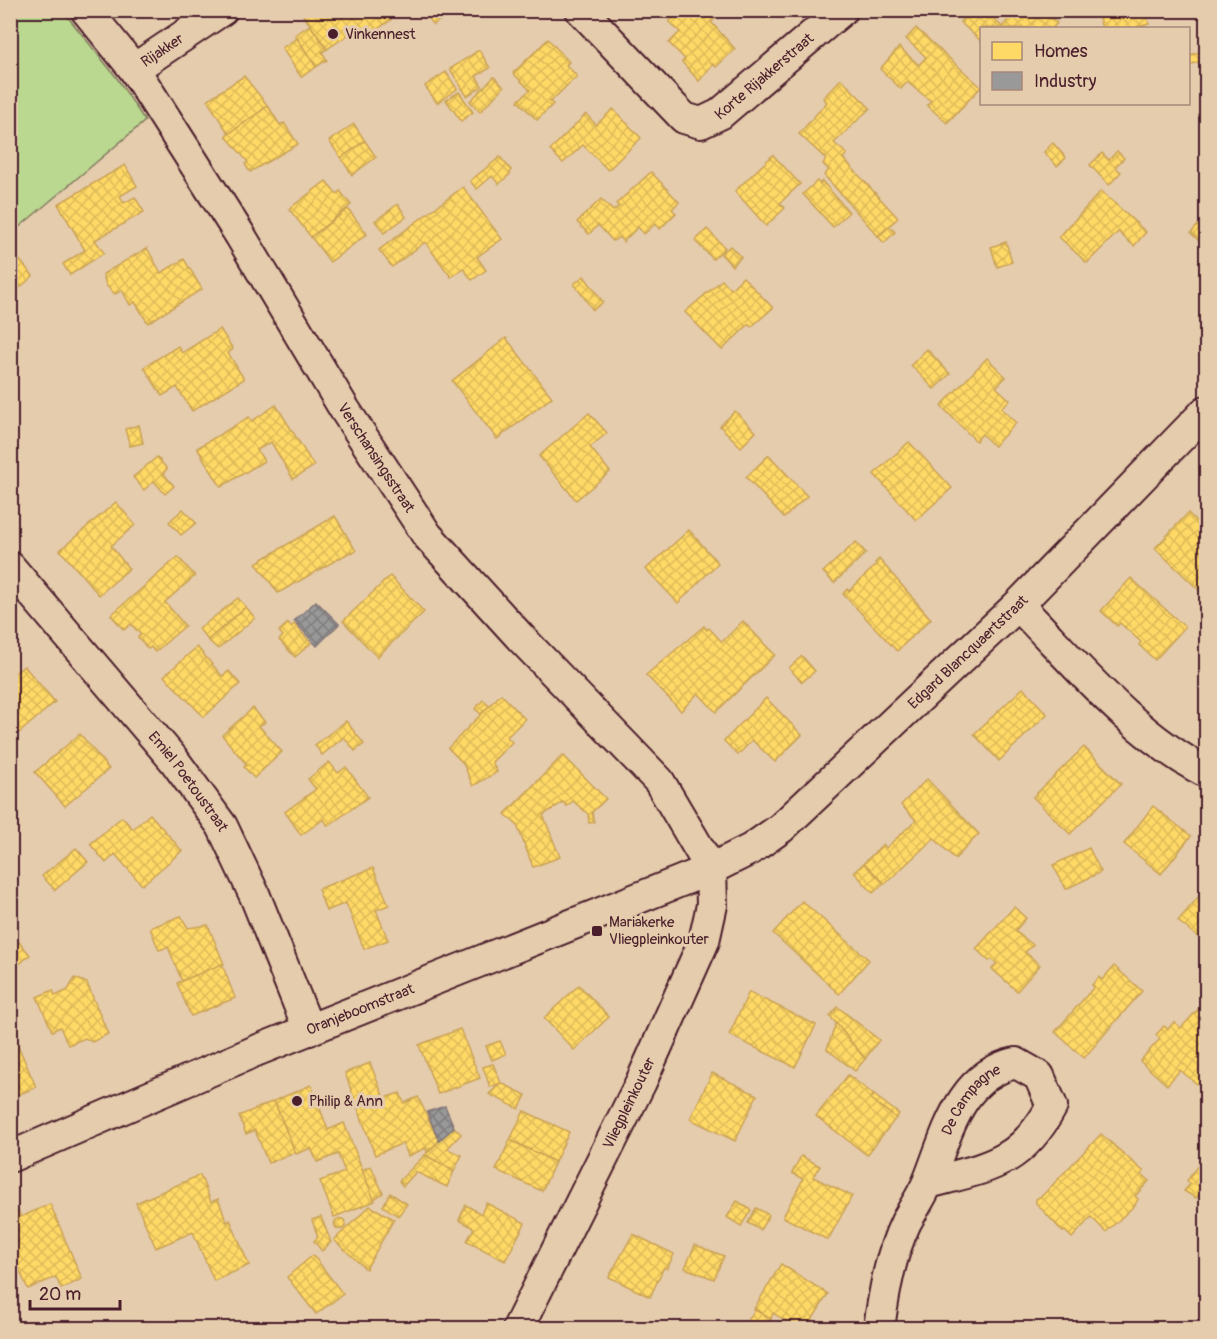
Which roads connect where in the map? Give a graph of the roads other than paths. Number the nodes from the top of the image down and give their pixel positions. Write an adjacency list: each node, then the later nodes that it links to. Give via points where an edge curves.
1 (86, 10): 5 (street, Verschansingsstraat)
2 (222, 10): 5 (street, Rijakker)
3 (581, 10): 4 (street, Korte Rijakkerstraat, via 684,118 701,123 720,114)
4 (842, 10)
5 (134, 69): 10 (street, Verschansingsstraat, via 427,535 659,781)
6 (1206, 411): 8 (street, Edgard Blancquaertstraat)
7 (10, 567): 11 (street, Emiel Poetoustraat, via 174,760 222,826)
8 (1018, 605): 9 (street, via 1141,729); 10 (street, Edgard Blancquaertstraat, via 781,828)
9 (1206, 772)
10 (711, 869): 11 (street, Oranjeboomstraat); 14 (street, Vliegpleinkouter, via 712,905 704,941 641,1082)
11 (309, 1030): 12 (street, Oranjeboomstraat)
12 (10, 1157)
13 (928, 1183): 15 (street, via 905,1224 884,1287)
14 (518, 1329)
15 (879, 1329)

